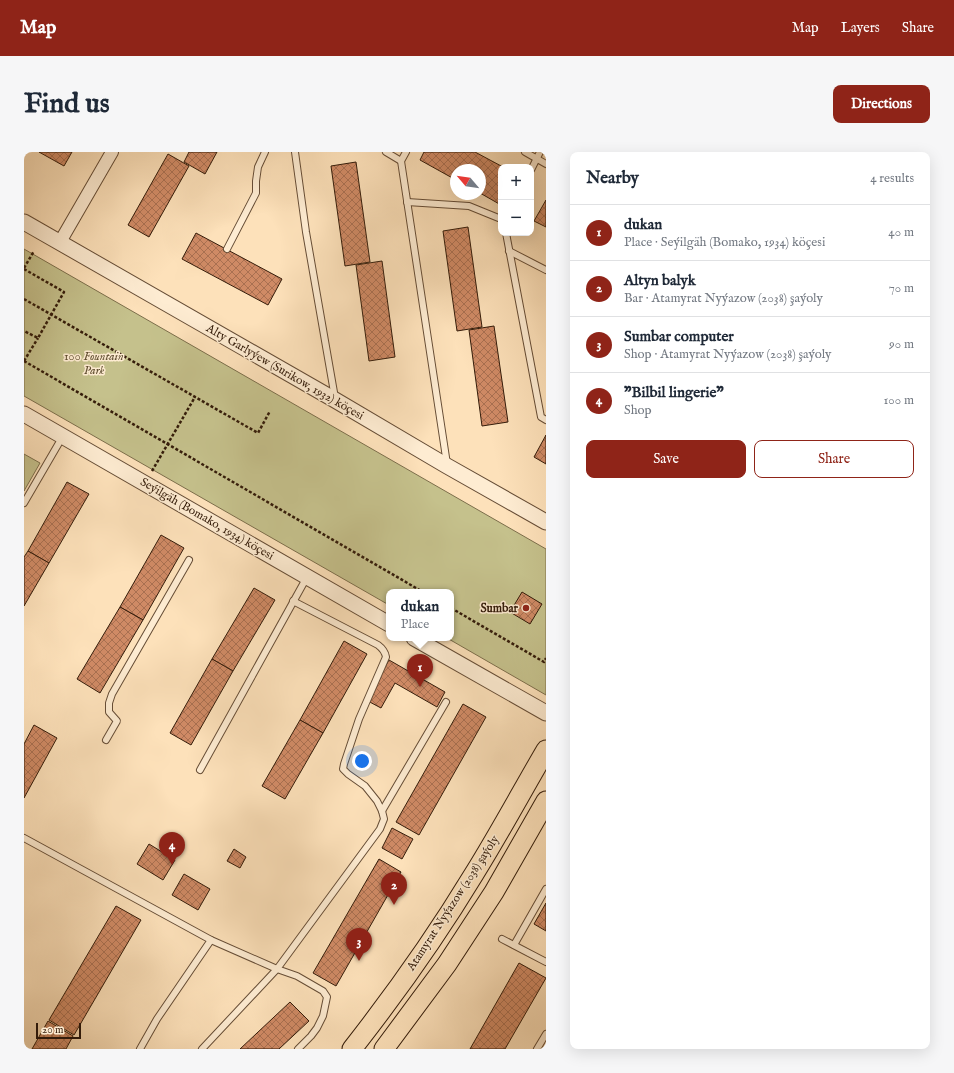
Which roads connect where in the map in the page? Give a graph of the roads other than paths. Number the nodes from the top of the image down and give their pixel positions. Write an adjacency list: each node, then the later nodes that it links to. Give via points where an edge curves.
1 (112, 152): 16 (street)
2 (264, 152): 17 (lane, via 258,167 256,193)
3 (295, 152): 20 (lane)
4 (386, 152): 9 (lane)
5 (406, 152): 9 (lane)
6 (525, 152): 8 (lane)
7 (540, 152): 8 (lane)
8 (536, 158): 10 (lane); 11 (lane)
9 (401, 161): 12 (lane)
10 (534, 164)
11 (546, 164)
12 (407, 202): 13 (lane, via 469,206); 24 (lane)
13 (498, 218)
14 (24, 222): 16 (street, Alty Garlyýew (Surikow, 1932) köçesi)
15 (506, 236): 18 (lane)
16 (60, 242): 20 (street, Alty Garlyýew (Surikow, 1932) köçesi)
17 (227, 249)
18 (509, 251): 19 (lane); 22 (lane, via 541,418)
19 (546, 270)
20 (335, 400): 24 (street, Alty Garlyýew (Surikow, 1932) köçesi)
21 (24, 414): 23 (street, Seýilgäh (Bomako, 1934) köçesi)
22 (546, 420)
23 (63, 436): 25 (lane); 28 (street, Seýilgäh (Bomako, 1934) köçesi)
24 (447, 466): 26 (street, Alty Garlyýew (Surikow, 1932) köçesi)
25 (24, 503)
26 (546, 522)
27 (190, 560): 34 (lane, via 112,694 109,712 117,720)
28 (307, 577): 29 (lane); 30 (street, Seýilgäh (Bomako, 1934) köçesi)
29 (293, 601): 36 (lane); 38 (lane, via 383,649 386,657 359,719 343,769 365,786)
30 (386, 622)
31 (419, 641): 33 (street)
32 (446, 702): 38 (lane)
33 (546, 713)
34 (106, 740)
35 (546, 750): 50 (main road, Atamyrat Nyýazow (2038) şaýoly, via 474,874 426,948)
36 (200, 770)
37 (546, 801): 51 (main road, via 494,892 447,964)
38 (382, 811): 45 (lane, via 384,819 380,829)
39 (24, 838): 42 (lane)
40 (546, 889): 43 (lane)
41 (502, 939): 43 (lane)
42 (211, 940): 45 (lane); 47 (lane, via 157,1019)
43 (514, 945): 44 (lane)
44 (546, 962)
45 (278, 969): 48 (lane); 49 (lane, via 297,976 323,991 327,997 323,1016 317,1028)
46 (546, 1034): 52 (lane)
47 (140, 1049)
48 (202, 1049)
49 (298, 1049)
50 (352, 1049)
51 (384, 1049)
52 (537, 1049)

